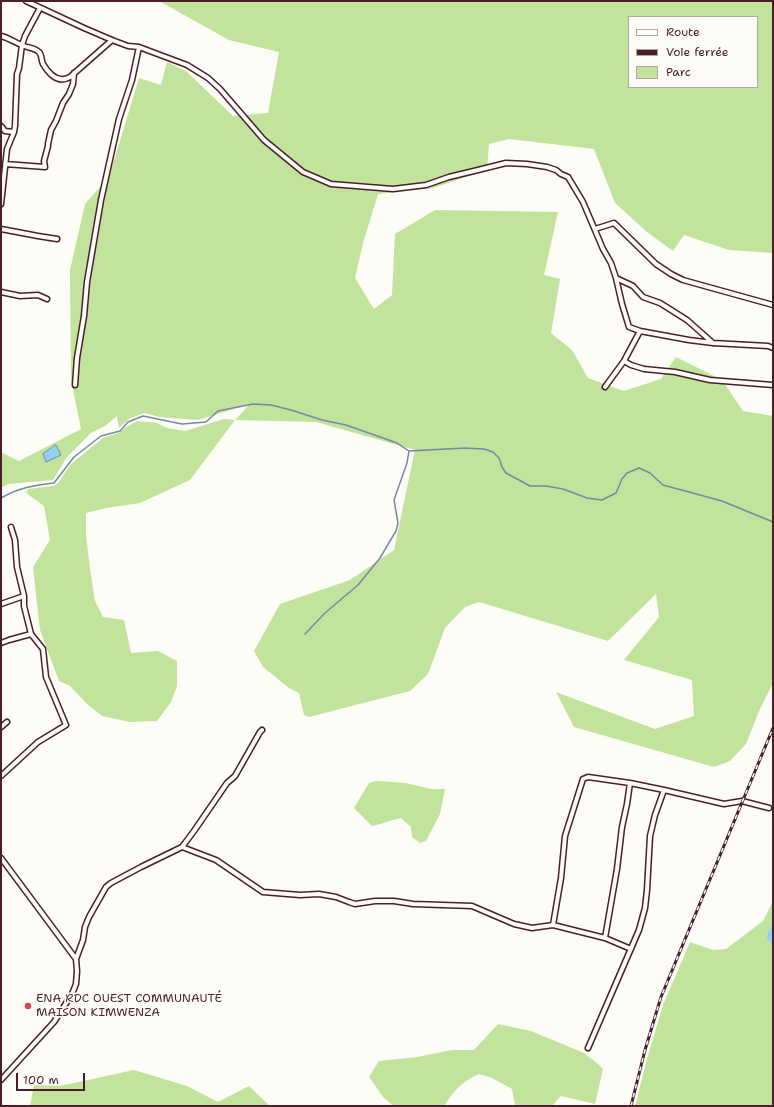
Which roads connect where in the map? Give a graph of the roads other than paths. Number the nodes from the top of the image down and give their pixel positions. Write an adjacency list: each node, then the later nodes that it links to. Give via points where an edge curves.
1 (26, 1): 2 (street)
2 (40, 8): 4 (street); 5 (street)
3 (1, 36): 5 (street)
4 (112, 40): 6 (street); 7 (street)
5 (22, 45): 7 (street, via 41,54 42,63 51,76 66,79); 9 (street, via 17,74)
6 (139, 47): 13 (street, via 187,65 208,78 264,140 303,172 331,184 393,189 426,185 506,163 547,167 568,177); 23 (street, via 100,200)
7 (74, 73): 10 (street, via 69,94 51,130 45,167)
8 (1, 126): 9 (street, via 5,131)
9 (14, 132): 10 (street, via 7,149)
10 (5, 164): 11 (street)
11 (1, 204)
12 (1, 229): 14 (street)
13 (595, 229): 15 (street); 18 (street, via 614,223 656,264 682,280)
14 (57, 239)
15 (616, 278): 19 (street, via 629,327); 20 (street, via 633,286 643,298 660,303 687,320)
16 (1, 292): 17 (street, via 20,296 38,295)
17 (47, 299)
18 (773, 305)
19 (640, 331): 20 (street); 22 (street)
20 (713, 343): 21 (street)
21 (773, 348)
22 (624, 361): 24 (street, via 644,369 675,372 710,380); 25 (street)
23 (75, 385)
24 (773, 385)
25 (605, 387)
26 (11, 527): 27 (street)
27 (24, 596): 28 (street); 29 (street)
28 (1, 604)
29 (31, 634): 30 (street); 34 (street, via 42,649 46,677 66,725 38,742)
30 (1, 643)
31 (7, 722): 32 (street)
32 (1, 727)
33 (262, 730): 38 (street, via 235,776 226,783)
34 (1, 776)
35 (630, 783): 36 (street); 40 (street, via 588,777 582,779 565,836); 41 (street)
36 (664, 790): 37 (street, via 724,804 742,801); 42 (street, via 650,840 644,913)
37 (769, 808)
38 (182, 847): 40 (street, via 216,860 264,892 318,894 355,904 394,901 472,906 514,924 532,928); 43 (street, via 106,887 87,922)
39 (1, 858): 43 (street)
40 (553, 926): 41 (street)
41 (605, 938): 42 (street)
42 (632, 949): 44 (street)
43 (76, 959): 45 (street, via 76,984 67,1004)
44 (588, 1048)
45 (1, 1080)

